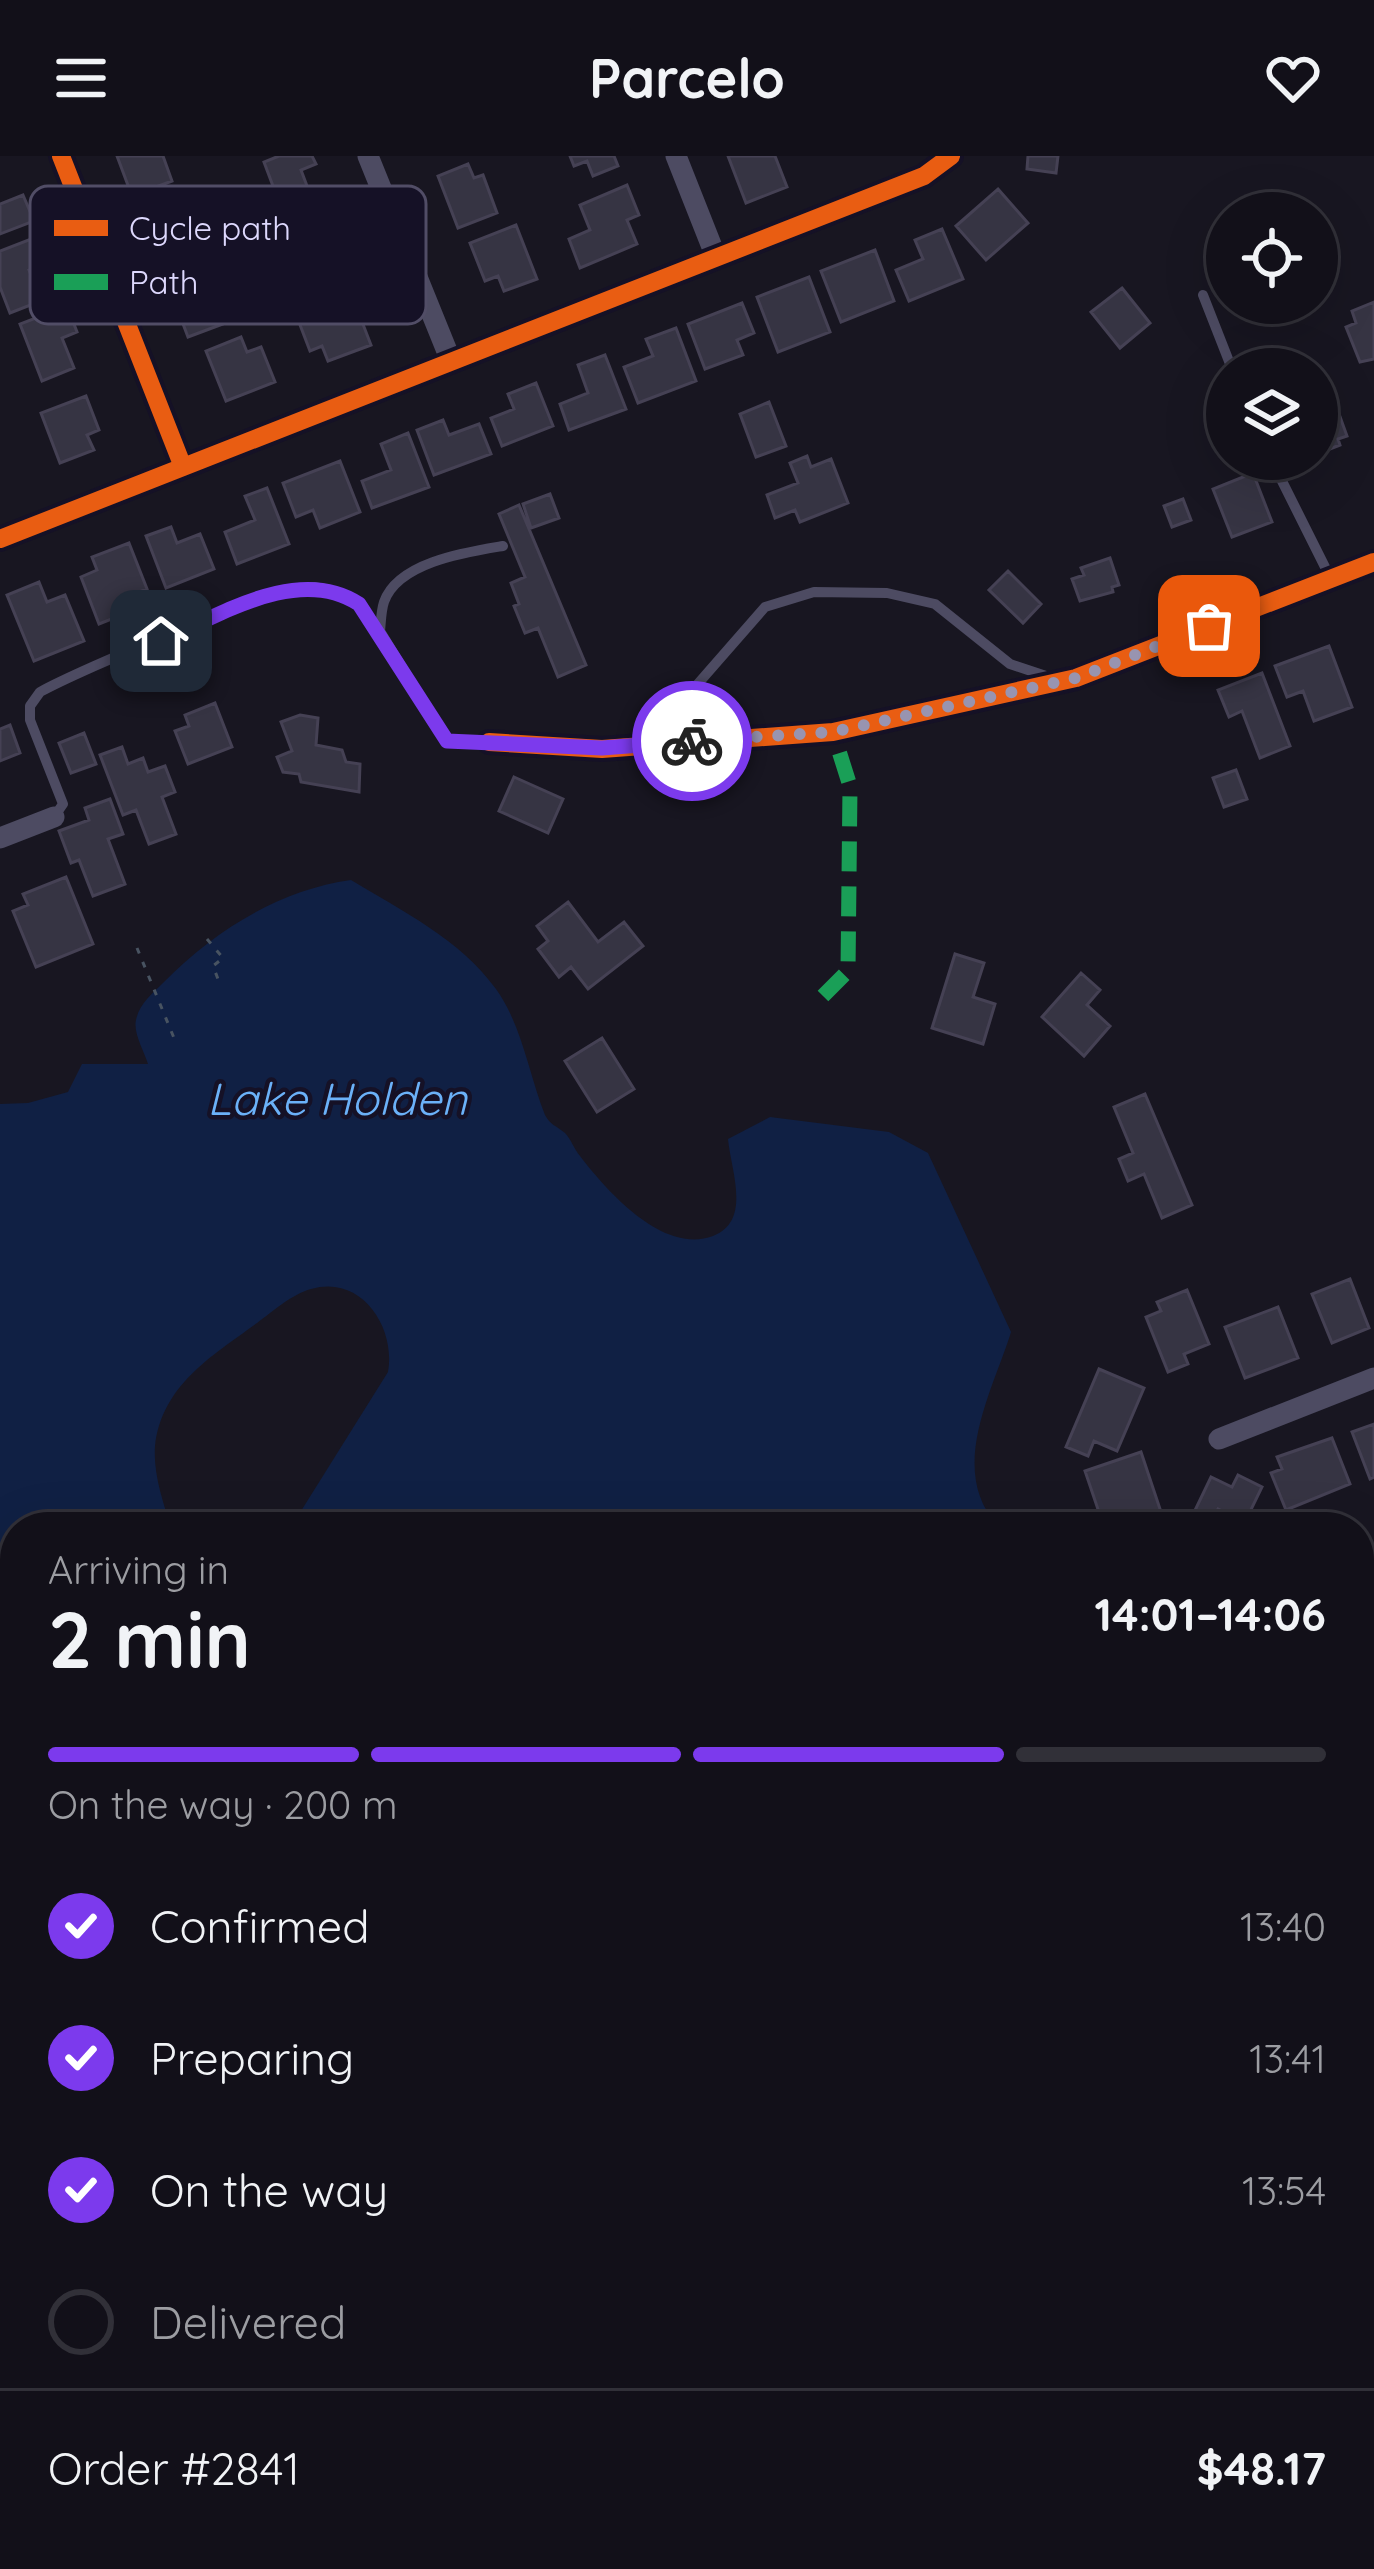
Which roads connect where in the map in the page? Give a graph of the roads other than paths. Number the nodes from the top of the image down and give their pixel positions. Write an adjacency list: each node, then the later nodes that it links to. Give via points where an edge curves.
1 (61, 156): 5 (street)
2 (368, 156): 6 (street)
3 (676, 156): 7 (street)
4 (951, 156): 7 (street, via 924,176)
5 (73, 186)
6 (380, 186)
7 (716, 257): 12 (street)
8 (1203, 295): 11 (lane)
9 (426, 300): 12 (street)
10 (127, 324): 13 (street)
11 (1224, 348)
12 (451, 362): 13 (street)
13 (183, 467): 15 (street)
14 (1281, 480): 18 (lane)
15 (0, 539)
16 (502, 546): 19 (lane, via 414,572 385,598)
17 (1374, 562): 18 (street)
18 (1331, 579): 20 (street)
19 (380, 631): 21 (lane, via 447,741); 23 (lane, via 343,593 310,586 40,692 30,720 63,804)
20 (1061, 681): 22 (street, via 833,732); 22 (lane, via 1010,664 935,604 887,593 814,592 765,607 668,718)
21 (489, 742): 22 (street)
22 (659, 743)
23 (54, 817): 24 (street)
24 (0, 838)
25 (1374, 1378): 26 (street)
26 (1219, 1439)

